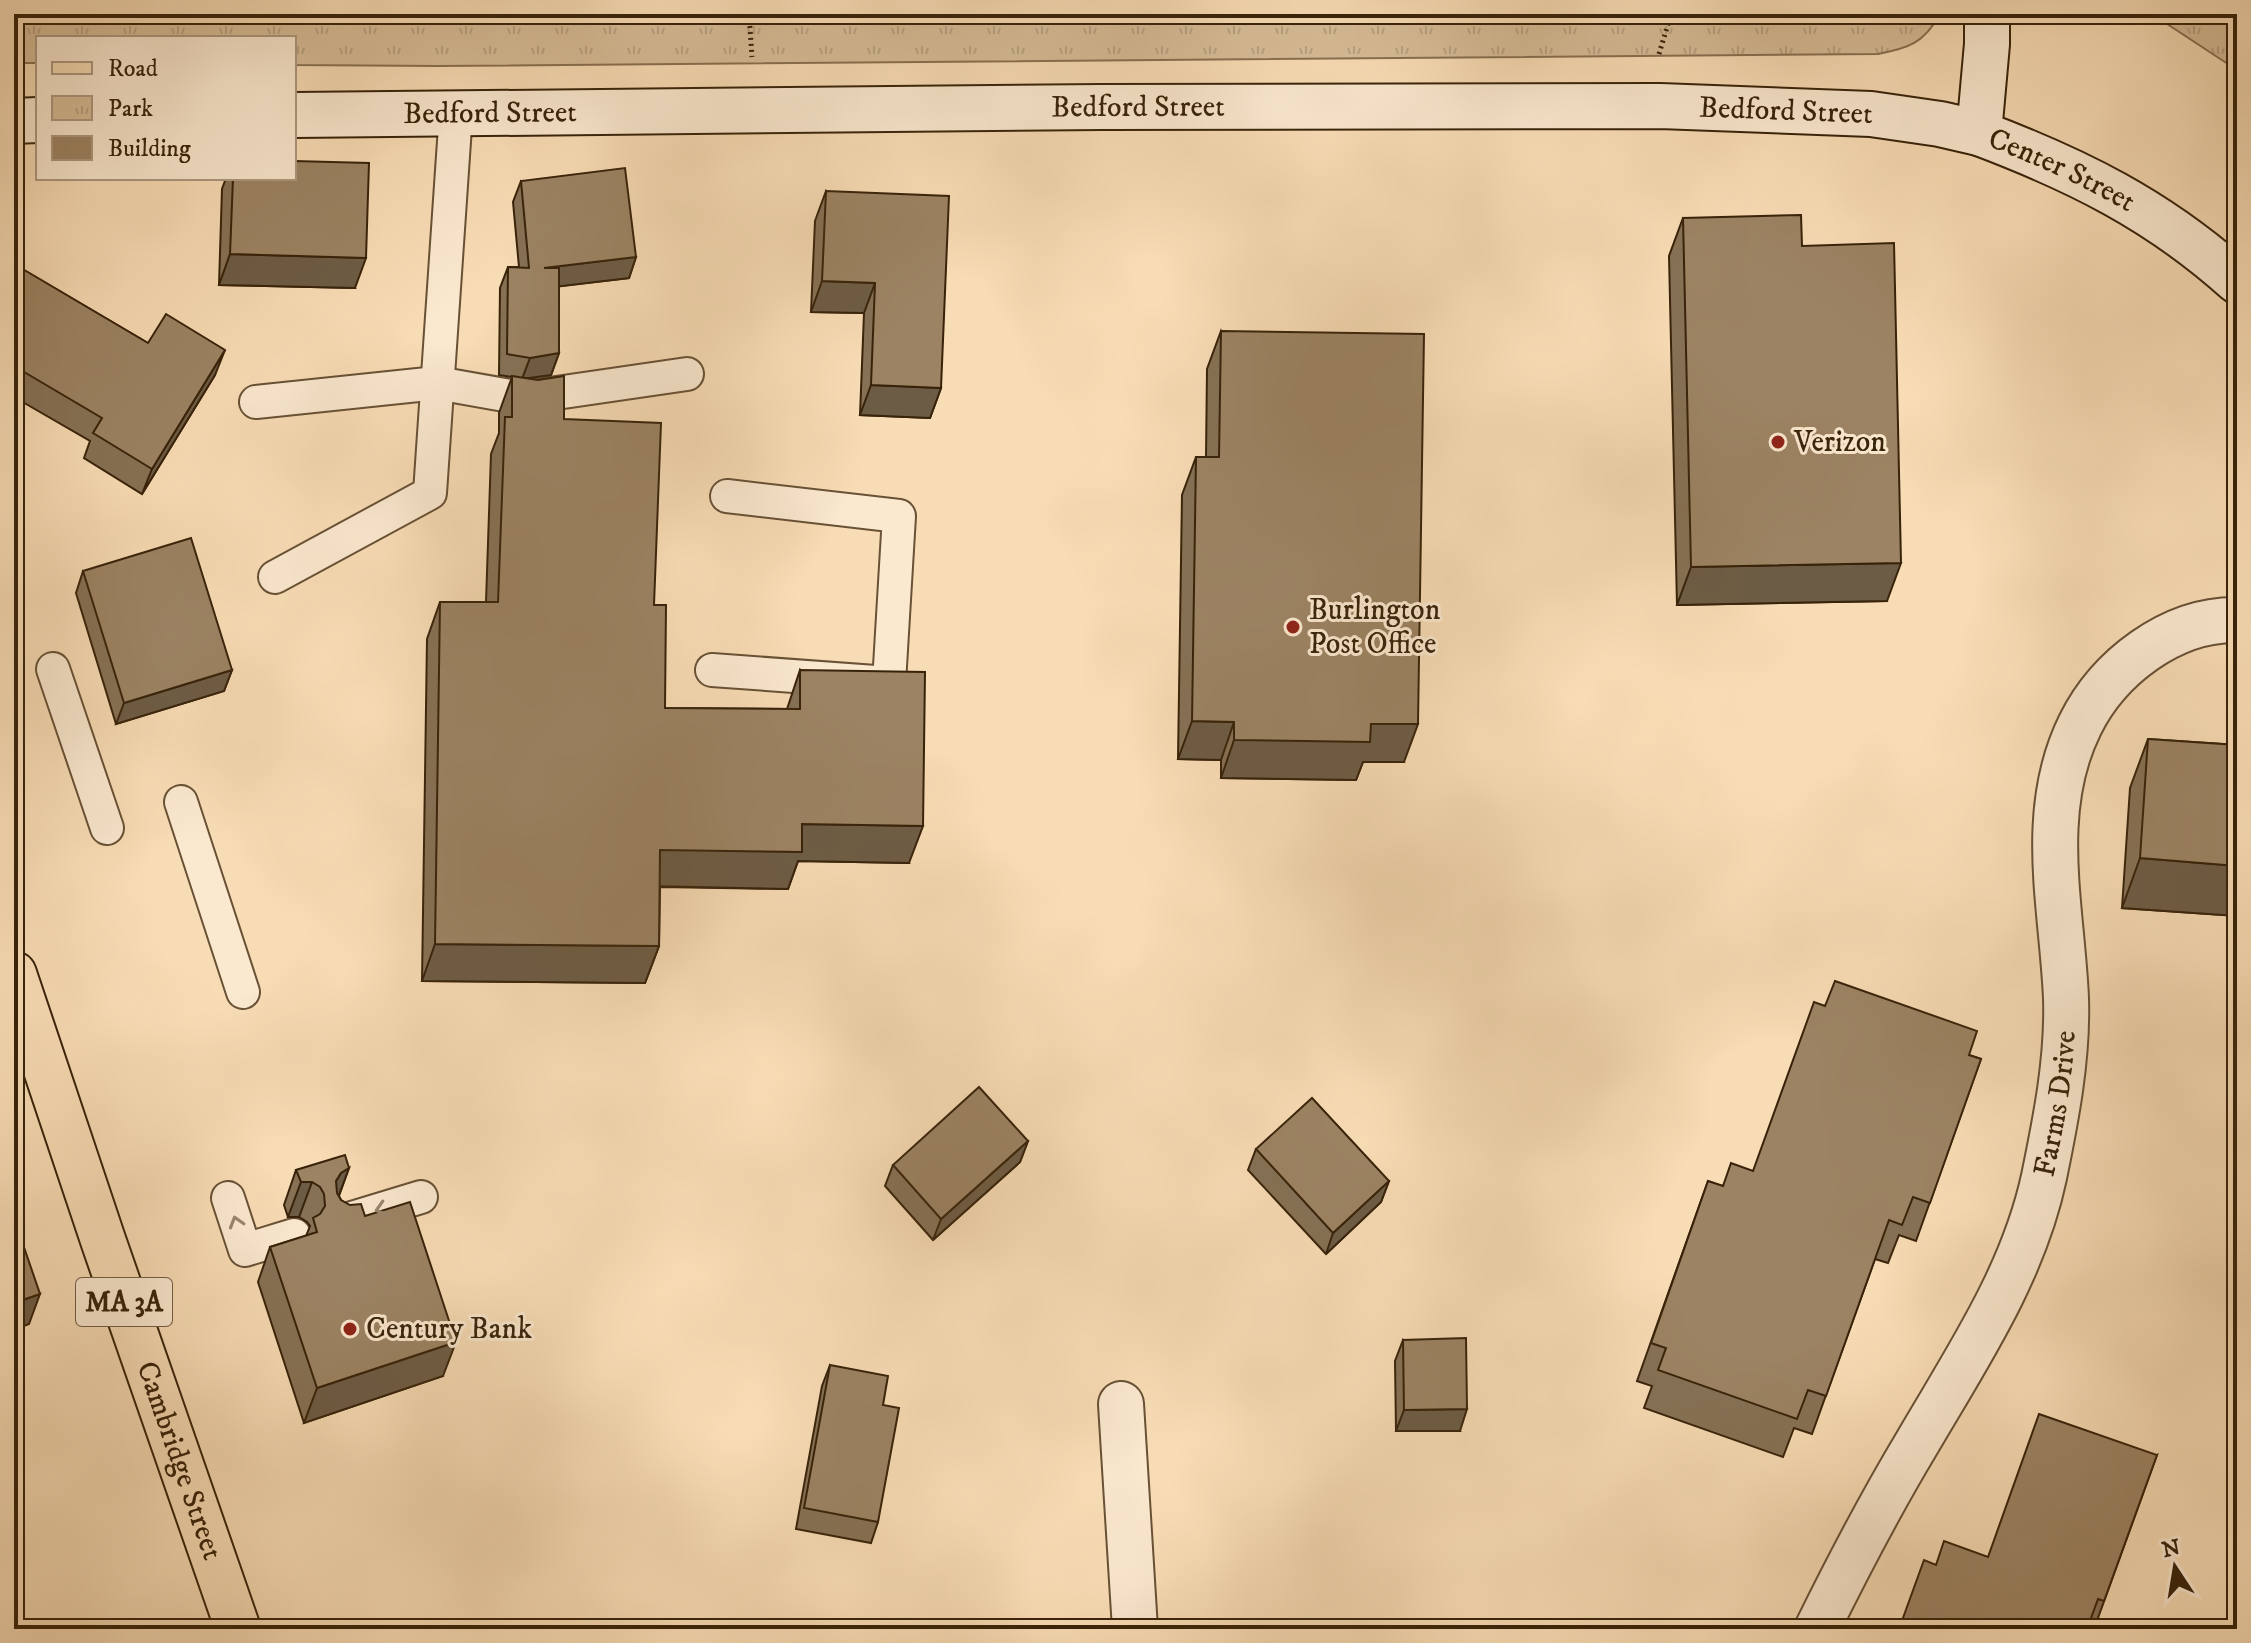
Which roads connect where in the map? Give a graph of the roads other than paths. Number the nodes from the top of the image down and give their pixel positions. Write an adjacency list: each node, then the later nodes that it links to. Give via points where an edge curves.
1 (1987, 14): 6 (main road, Center Street)
2 (456, 112): 3 (main road, Bedford Street); 6 (main road, Bedford Street, via 1648,106 1871,114); 9 (lane)
3 (296, 115)
4 (36, 120): 5 (main road)
5 (14, 121)
6 (1979, 133): 7 (main road, Center Street, via 2102,185)
7 (2237, 281)
8 (687, 374): 9 (lane, via 522,398)
9 (437, 383): 10 (lane); 12 (lane, via 430,493)
10 (256, 402)
11 (727, 496): 15 (lane, via 899,516 889,683)
12 (275, 577)
13 (2237, 620): 27 (main road, Farms Drive, via 2196,624 2142,653 2098,695 2074,739 2059,783 2054,823 2066,998 2064,1055 2032,1221 1987,1324 1890,1489)
14 (53, 669): 17 (lane)
15 (712, 670)
16 (181, 802): 19 (lane)
17 (107, 828)
18 (14, 974): 25 (main road, Cambridge Street / MA 3A)
19 (243, 992)
20 (421, 1197): 22 (lane, one-way to 22)
21 (228, 1198): 23 (lane, one-way to 21, via 245,1250)
22 (342, 1221)
23 (294, 1235)
24 (1121, 1404): 26 (main road)
25 (238, 1629)
26 (1135, 1629)
27 (1817, 1629)

